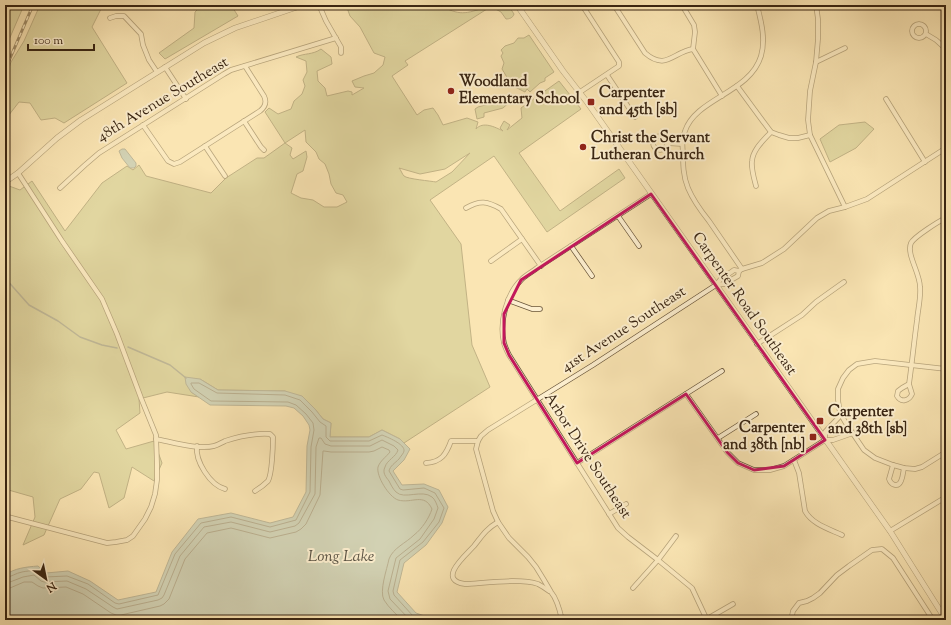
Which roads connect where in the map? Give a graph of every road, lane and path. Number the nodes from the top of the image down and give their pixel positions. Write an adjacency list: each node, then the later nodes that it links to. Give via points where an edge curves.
1 (303, 5): 18 (street, via 214,37)
2 (320, 5): 11 (street)
3 (516, 5): 22 (street, Carpenter Road Southeast)
4 (582, 5): 20 (street, via 619,62 619,66)
5 (614, 5): 14 (street, via 645,52 652,58 667,60 686,50)
6 (682, 5): 14 (street, via 694,25)
7 (757, 5): 21 (street, via 763,43 761,55 757,67)
8 (816, 5): 16 (street)
9 (110, 18): 19 (street, via 124,16 141,34 143,46)
10 (926, 34): 13 (street)
11 (336, 38): 15 (street); 17 (street, 48th Avenue Southeast)
12 (845, 48): 16 (street)
13 (946, 49)
14 (693, 50): 23 (street)
15 (341, 53)
16 (816, 62): 30 (street, via 810,91)
17 (245, 66): 24 (street, 48th Avenue Southeast, via 224,74); 27 (street, via 266,102 263,109)
18 (165, 67): 19 (street); 24 (street)
19 (157, 72): 37 (street, via 81,120)
20 (606, 75): 22 (street); 26 (street)
21 (737, 86): 23 (street); 29 (street)
22 (580, 92): 42 (street, Carpenter Road Southeast)
23 (722, 96): 32 (street, via 701,109 690,121)
24 (186, 98): 28 (street, 48th Avenue Southeast)
25 (886, 99): 36 (street)
26 (635, 117)
27 (244, 121): 33 (street); 35 (street)
28 (144, 125): 33 (street, via 166,160 171,163 180,162); 41 (street, 48th Avenue Southeast, via 99,153)
29 (772, 132): 30 (street, via 789,138); 40 (street, via 754,153 752,161)
30 (810, 135): 43 (street)
31 (667, 143): 32 (street)
32 (682, 144): 52 (street, via 684,176 688,189)
33 (205, 146): 38 (street)
34 (946, 148): 36 (street, 41st Avenue Southeast)
35 (264, 150)
36 (925, 162): 43 (street, 41st Avenue Southeast, via 867,199)
37 (18, 173): 39 (street); 69 (street, via 102,299)
38 (225, 176)
39 (5, 182)
40 (756, 186)
41 (60, 188)
42 (651, 194): 45 (street, Arbor Drive Southeast); 55 (street, Carpenter Road Southeast)
43 (845, 207): 52 (street, 41st Avenue Southeast, via 817,218 784,249 762,263)
44 (466, 208): 47 (street, via 481,202 492,203 501,209)
45 (618, 216): 48 (street, Arbor Drive Southeast); 49 (street)
46 (946, 218): 59 (street, via 914,238 910,247 920,286)
47 (522, 239): 50 (street); 51 (street)
48 (571, 246): 51 (street, Arbor Drive Southeast); 53 (street)
49 (639, 246)
50 (490, 261)
51 (541, 266): 56 (street, Arbor Drive Southeast, via 521,280)
52 (741, 270): 55 (street, 41st Avenue Southeast, via 734,270)
53 (592, 276)
54 (844, 282): 58 (street, via 802,315)
55 (716, 285): 58 (street, Carpenter Road Southeast); 64 (street, 41st Avenue Southeast)
56 (508, 300): 57 (street, via 532,309); 64 (street, Arbor Drive Southeast, via 503,323 504,344)
57 (540, 309)
58 (757, 344): 70 (street, Carpenter Road Southeast)
59 (912, 365): 60 (street); 62 (street); 66 (street, via 875,361 857,364 849,370 838,389)
60 (946, 369)
61 (722, 371): 63 (street)
62 (909, 384)
63 (686, 394): 68 (street); 76 (street)
64 (537, 400): 71 (street, 41st Avenue Southeast, via 488,430); 76 (street, Arbor Drive Southeast)
65 (756, 414): 68 (street)
66 (841, 415): 67 (street); 70 (street, via 825,432)
67 (853, 433): 70 (street); 77 (street, via 864,450)
68 (718, 438): 74 (street, via 738,463 754,470 770,470)
69 (156, 439): 72 (street); 84 (street, via 157,480 154,494 145,519 127,540 107,543)
70 (825, 440): 74 (street); 86 (street, Carpenter Road Southeast)
71 (478, 441): 75 (street, via 451,441 440,459); 85 (street, via 476,449 480,466)
72 (197, 446): 79 (street, via 196,451 204,471 220,488); 80 (street, via 214,446 245,435 270,434 273,437 269,480)
73 (946, 452): 78 (street, via 922,467)
74 (794, 460): 87 (street, via 807,515 814,522)
75 (426, 462)
76 (577, 463): 83 (street, Arbor Drive Southeast)
77 (893, 466): 78 (street); 78 (street, via 889,479 894,485 901,482)
78 (904, 468)
79 (225, 489)
80 (255, 491)
81 (946, 497): 86 (street)
82 (626, 504): 83 (street)
83 (609, 514): 89 (street, Arbor Drive Southeast, via 621,532)
84 (8, 517)
85 (498, 522): 91 (street, via 509,538 528,557); 91 (street, via 489,527 458,562 453,572 455,580 465,584 512,581 531,583)
86 (890, 531): 97 (street, Carpenter Road Southeast)
87 (842, 535)
88 (676, 536): 89 (street)
89 (658, 560): 90 (street); 94 (street, Arbor Drive Southeast, via 692,588)
90 (633, 588)
91 (550, 592): 93 (street)
92 (733, 604): 94 (street)
93 (562, 620)
94 (707, 620)
95 (791, 620): 96 (street, via 793,611 799,603 808,601 820,593 837,575 872,550 882,549 892,558)
96 (933, 620)
97 (946, 620)

